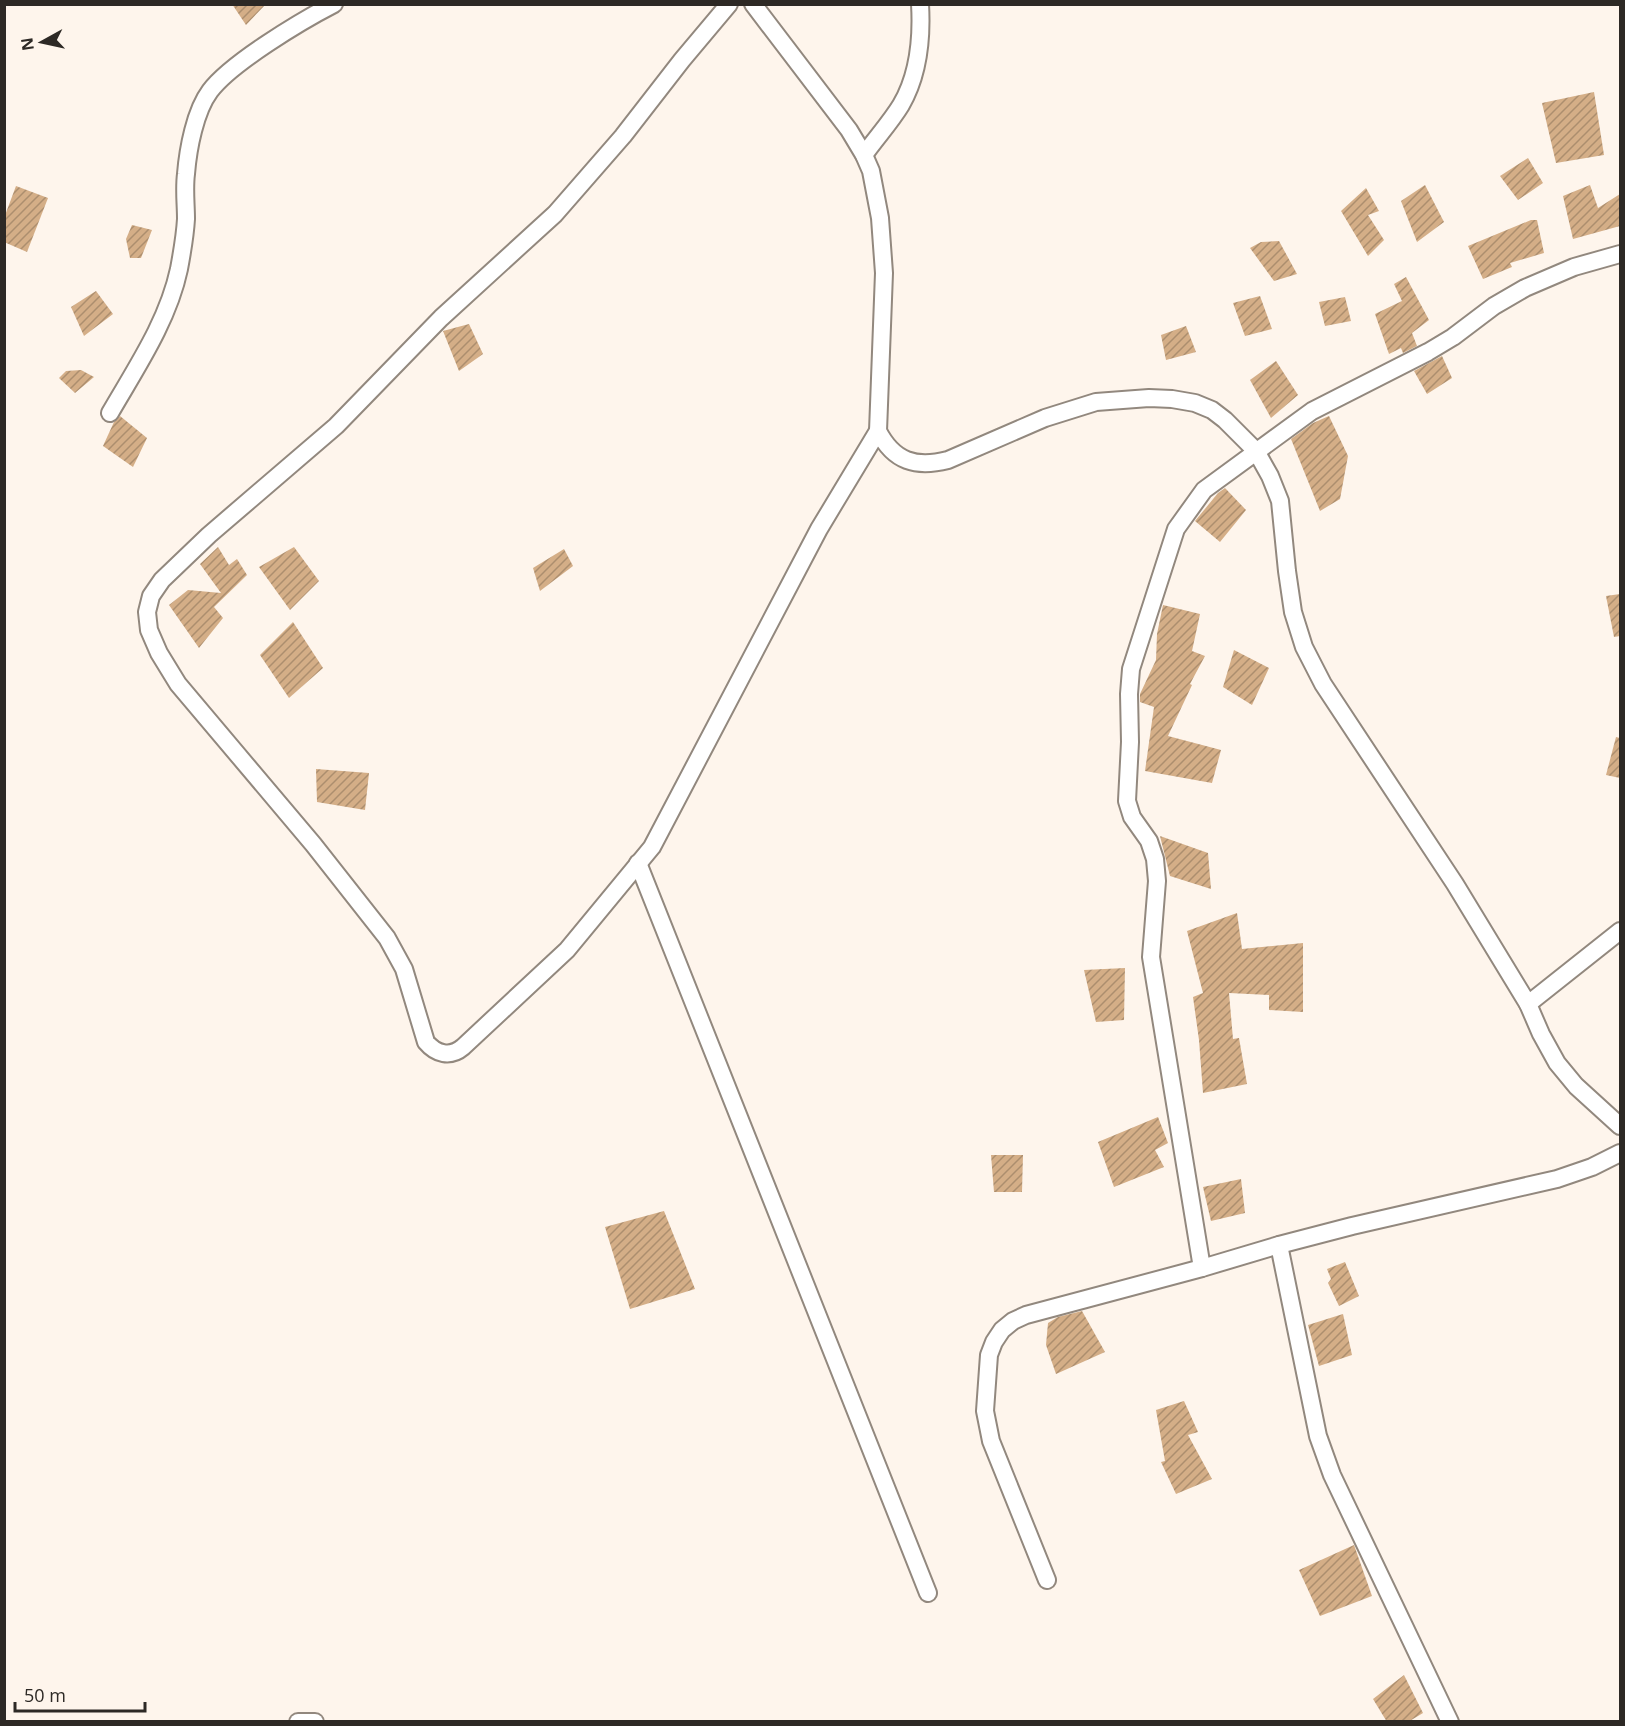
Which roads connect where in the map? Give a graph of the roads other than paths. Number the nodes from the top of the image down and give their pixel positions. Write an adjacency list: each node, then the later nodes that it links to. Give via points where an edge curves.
1 (334, 4): 7 (street, via 259,51 209,92 190,143 186,219 178,272 165,313)
2 (729, 4): 10 (street, via 555,214 441,318 336,426 162,580 151,596 147,612 149,630 178,684 314,844 387,938 404,969 431,1049 450,1053 463,1047 567,950)
3 (753, 4): 5 (street)
4 (920, 4): 5 (street, via 918,48 910,88)
5 (864, 155): 8 (street, via 877,200 883,248)
6 (1620, 254): 9 (street, via 1547,278 1508,297 1453,337 1312,411)
7 (110, 413)
8 (878, 431): 9 (street, via 891,451 903,459 933,464 1045,418 1096,402 1161,399 1195,403 1212,410); 10 (street, via 819,529 652,847)
9 (1256, 451): 12 (street, via 1280,501 1293,612 1304,647 1323,684 1455,884); 16 (street, via 1204,490 1176,529 1131,669 1129,694 1127,801 1155,859 1151,957)
10 (638, 863): 18 (street)
11 (1620, 931): 12 (street)
12 (1528, 1004): 13 (street, via 1557,1063)
13 (1620, 1126)
14 (1620, 1153): 15 (street, via 1557,1179)
15 (1279, 1245): 16 (street); 21 (street, via 1321,1446)
16 (1202, 1268): 17 (street, via 1026,1315 1008,1325 994,1341 987,1377 987,1426)
17 (1047, 1580)
18 (928, 1593)
19 (298, 1722): 20 (street)
20 (315, 1722)
21 (1450, 1722)

